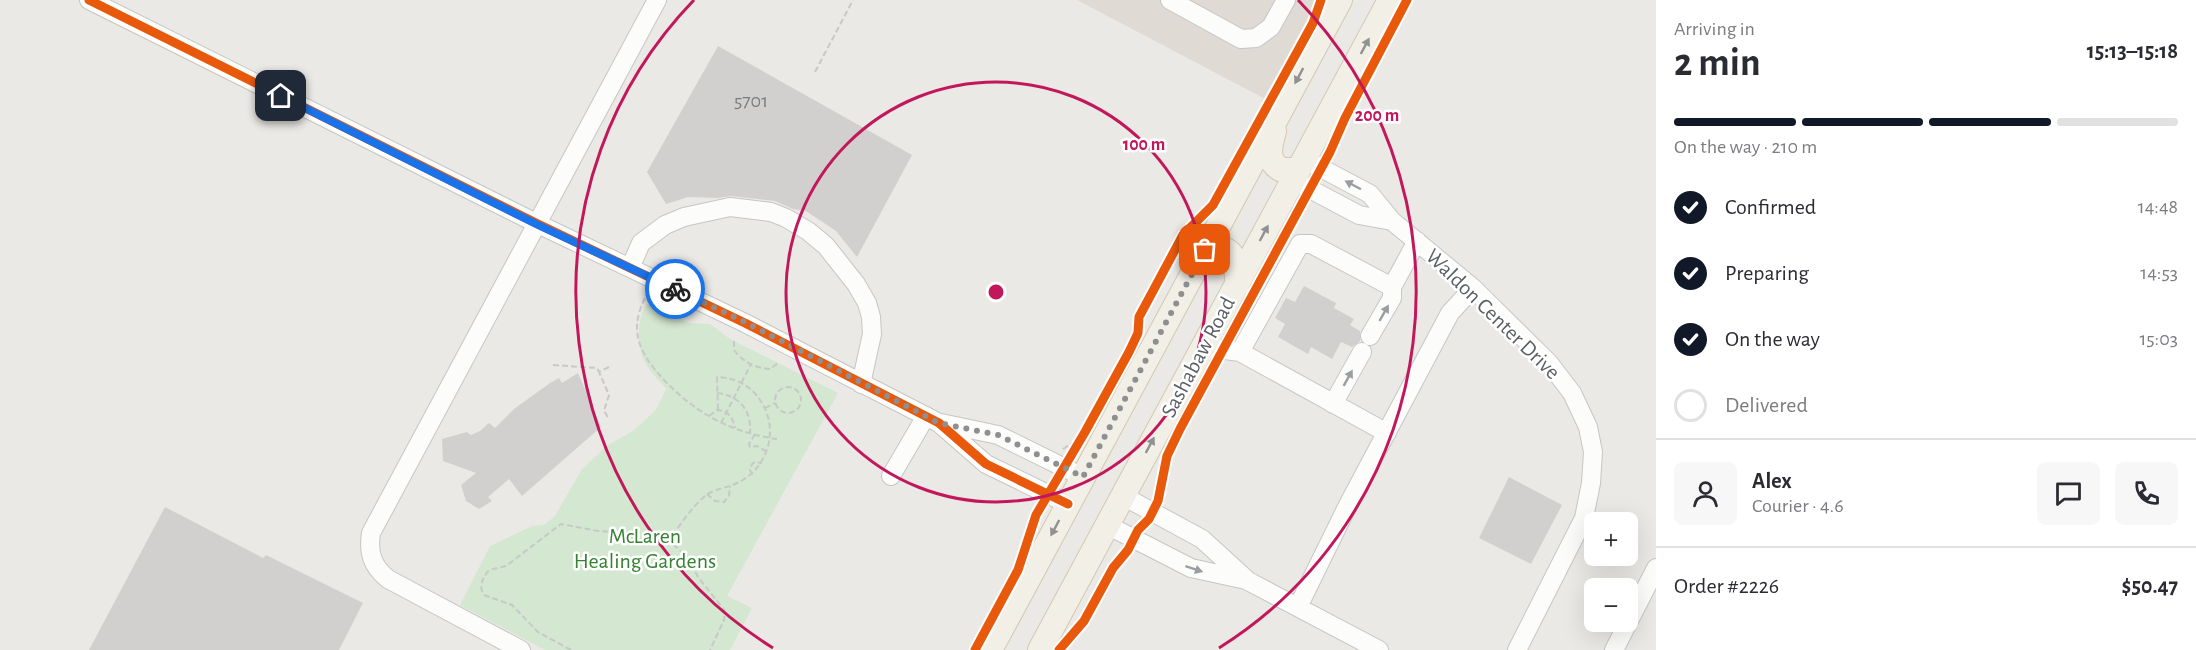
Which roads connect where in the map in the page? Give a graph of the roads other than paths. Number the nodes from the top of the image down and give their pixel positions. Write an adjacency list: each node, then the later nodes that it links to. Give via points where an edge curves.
1 (89, 0): 10 (street)
2 (657, 0): 10 (street)
3 (1170, 0): 4 (street, via 1241,39 1256,38 1271,27)
4 (1286, 0)
5 (1340, 0): 7 (main road, Sashabaw Road, one-way to 7)
6 (1390, 0): 8 (main road, Sashabaw Road, one-way to 6)
7 (1277, 117): 8 (main road, via 1270,158 1282,170); 12 (main road, Sashabaw Road)
8 (1298, 170): 9 (street, Waldon Center Drive, via 1359,215); 9 (street, Waldon Center Drive, one-way to 8, via 1370,194); 14 (main road, Sashabaw Road, one-way to 8)
9 (1392, 221): 11 (street, Waldon Center Drive)
10 (538, 225): 13 (street); 31 (street, via 371,532 369,546 371,558 388,579)
11 (1417, 241): 15 (street); 16 (street, Waldon Center Drive)
12 (1205, 250): 14 (main road, via 1218,248 1232,255 1237,266); 23 (main road, Sashabaw Road)
13 (630, 268): 19 (street, via 745,322); 19 (street, via 641,243 684,217 730,207 786,218 826,246 867,303 872,334)
14 (1237, 285): 17 (main road, Sashabaw Road)
15 (1392, 287): 18 (street, via 1311,244 1300,244); 20 (street, one-way to 15, via 1390,302)
16 (1473, 288): 22 (street, via 1450,313); 35 (street, Waldon Center Drive, via 1549,363 1572,393 1588,427 1593,453 1584,518)
17 (1203, 347): 18 (street); 25 (main road, Sashabaw Road, one-way to 17)
18 (1240, 352): 20 (street)
19 (861, 384): 21 (street)
20 (1334, 404): 22 (street)
21 (933, 420): 23 (street, via 998,435); 24 (street); 26 (street, via 986,464)
22 (1387, 433): 30 (street)
23 (1073, 472): 26 (main road, Sashabaw Road)
24 (891, 476)
25 (1122, 496): 27 (main road, Sashabaw Road); 29 (street, via 1202,539)
26 (1068, 504): 32 (main road, Sashabaw Road, one-way to 32)
27 (1107, 525): 29 (street, one-way to 29, via 1191,568); 33 (main road, Sashabaw Road)
28 (1656, 568): 36 (street)
29 (1248, 581): 30 (street)
30 (1298, 607): 34 (street)
31 (521, 650)
32 (990, 650)
33 (1040, 650)
34 (1379, 650)
35 (1517, 650)
36 (1614, 650)

